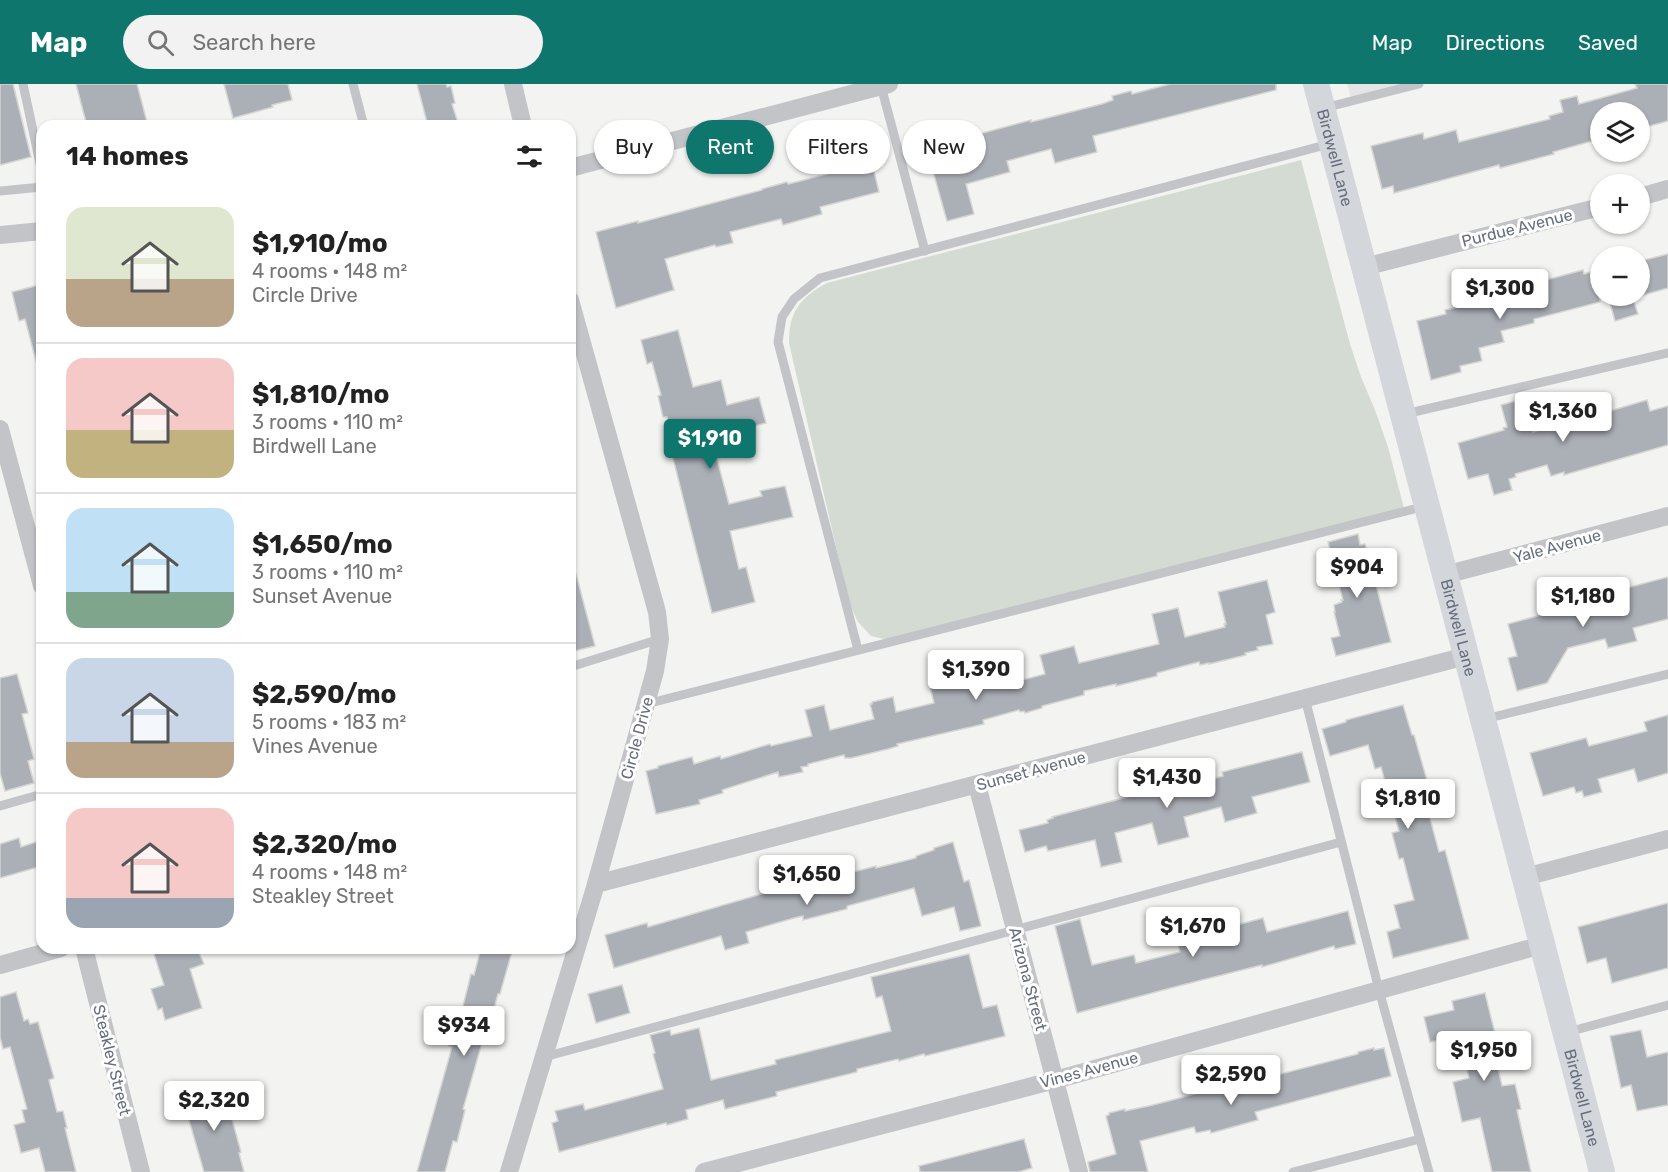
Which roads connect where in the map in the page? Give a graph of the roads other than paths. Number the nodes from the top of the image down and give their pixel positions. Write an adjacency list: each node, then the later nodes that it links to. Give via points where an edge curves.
1 (23, 84): 11 (lane)
2 (353, 84): 8 (lane)
3 (513, 84): 9 (street)
4 (1316, 84): 7 (main road, Birdwell Lane)
5 (1419, 84): 7 (lane)
6 (885, 85): 12 (street); 20 (lane)
7 (1322, 109): 10 (main road, Birdwell Lane)
8 (362, 120)
9 (522, 120)
10 (1331, 143): 20 (lane); 21 (main road, Birdwell Lane)
11 (36, 145)
12 (576, 166)
13 (36, 188): 15 (lane)
14 (1668, 189): 16 (street)
15 (0, 191)
16 (1650, 194)
17 (1590, 210): 21 (street, Purdue Avenue)
18 (36, 232): 19 (street)
19 (0, 235)
20 (925, 251): 31 (lane, via 820,278 794,299 782,317 778,342)
21 (1364, 267): 24 (main road, Birdwell Lane)
22 (576, 322): 30 (street, Circle Drive, via 657,612)
23 (1668, 353): 24 (lane)
24 (1403, 415): 26 (main road, Birdwell Lane)
25 (0, 429): 28 (street)
26 (1427, 506): 29 (main road, Birdwell Lane); 31 (lane)
27 (1668, 516): 29 (street, Yale Avenue)
28 (36, 563)
29 (1445, 575): 32 (main road, Birdwell Lane)
30 (660, 639): 33 (lane); 36 (street, Circle Drive)
31 (858, 650): 36 (lane)
32 (1466, 656): 35 (street, Sunset Avenue); 37 (main road, Birdwell Lane)
33 (576, 665)
34 (1668, 674): 37 (lane)
35 (1305, 698): 38 (street, Sunset Avenue); 42 (lane)
36 (646, 704): 44 (street, Circle Drive)
37 (1483, 719): 43 (main road, Birdwell Lane)
38 (977, 785): 44 (street, Sunset Avenue); 45 (street, Arizona Street)
39 (36, 796): 40 (lane)
40 (0, 806)
41 (1668, 839): 43 (street)
42 (1341, 842): 45 (lane); 52 (lane)
43 (1525, 877): 46 (main road, Birdwell Lane)
44 (596, 884): 47 (street, Circle Drive)
45 (1016, 930): 55 (lane); 56 (street, Arizona Street)
46 (1542, 945): 52 (street, Vines Avenue); 54 (main road, Birdwell Lane)
47 (576, 951)
48 (39, 954): 51 (street)
49 (86, 954): 58 (street, Steakley Street)
50 (575, 954): 55 (street, Circle Drive)
51 (0, 965)
52 (1379, 990): 56 (street, Vines Avenue); 57 (lane)
53 (1668, 1005): 54 (lane)
54 (1565, 1033): 64 (main road, Birdwell Lane)
55 (544, 1057): 59 (street, Circle Drive)
56 (1055, 1080): 60 (street, Vines Avenue); 61 (street, Arizona Street)
57 (1420, 1139): 62 (lane); 63 (lane)
58 (141, 1172)
59 (509, 1172)
60 (704, 1172)
61 (1079, 1172)
62 (1293, 1172)
63 (1429, 1172)
64 (1602, 1172)

